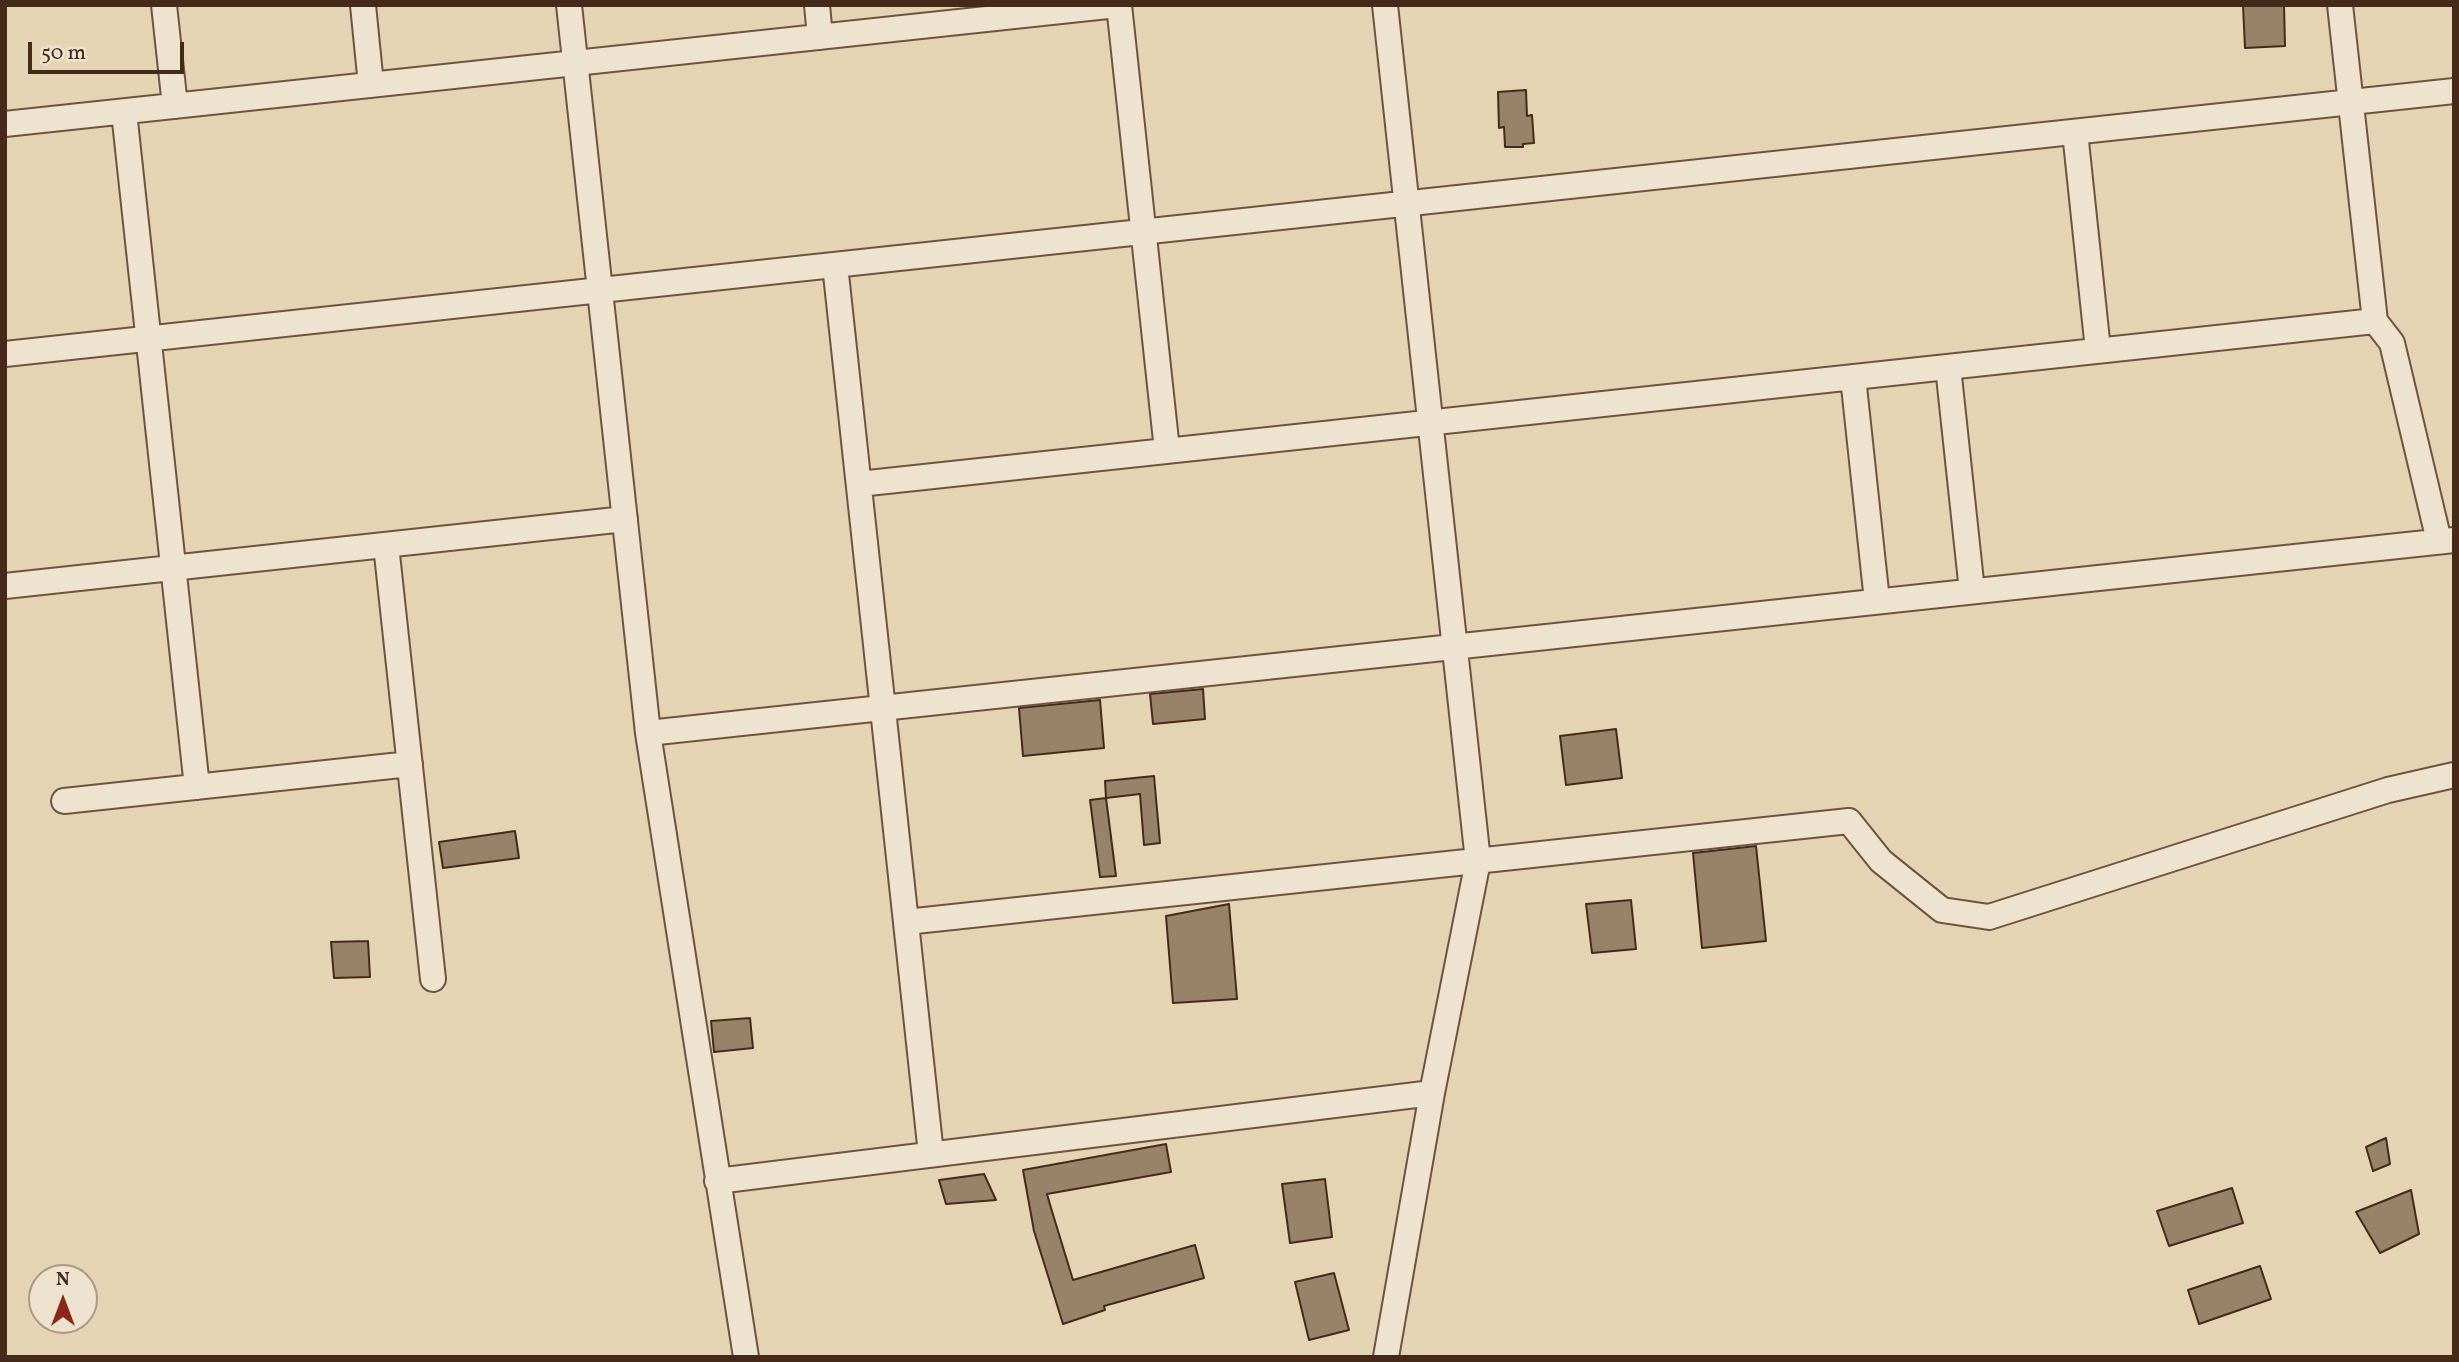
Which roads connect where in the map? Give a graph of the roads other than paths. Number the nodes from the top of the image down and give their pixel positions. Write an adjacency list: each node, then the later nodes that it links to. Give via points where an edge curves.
1 (164, 5): 14 (street)
2 (363, 5): 11 (street)
3 (569, 5): 10 (street)
4 (817, 5): 9 (street)
5 (1118, 5): 8 (street); 19 (street)
6 (1385, 5): 18 (street)
7 (2340, 5): 13 (street)
8 (1058, 8): 9 (street)
9 (820, 37): 10 (street)
10 (576, 63): 11 (street); 21 (street)
11 (371, 85): 14 (street)
12 (2454, 91): 13 (street)
13 (2351, 102): 17 (street); 22 (street)
14 (175, 106): 15 (street)
15 (124, 111): 16 (street); 23 (street)
16 (5, 124)
17 (2075, 132): 18 (street); 24 (street)
18 (1407, 204): 19 (street); 28 (street)
19 (1143, 232): 20 (street); 29 (street)
20 (835, 265): 21 (street); 30 (street)
21 (600, 290): 23 (street); 31 (street)
22 (2375, 321): 24 (street); 32 (street, via 2392,343)
23 (149, 338): 25 (street); 34 (street)
24 (2098, 351): 26 (street)
25 (5, 354)
26 (1948, 367): 27 (street); 36 (street)
27 (1853, 377): 28 (street); 37 (street)
28 (1431, 422): 29 (street); 38 (street)
29 (1167, 450): 30 (street)
30 (859, 484): 39 (street)
31 (625, 519): 33 (street); 40 (street)
32 (2446, 540): 36 (street)
33 (386, 545): 34 (street); 41 (street)
34 (174, 568): 35 (street); 43 (street)
35 (5, 586)
36 (1972, 591): 37 (street)
37 (1877, 601): 38 (street)
38 (1455, 647): 39 (street); 45 (street)
39 (883, 708): 40 (street); 46 (street)
40 (648, 733): 50 (street)
41 (410, 764): 43 (street); 47 (street)
42 (2454, 775): 45 (street, via 2388,790 1989,917 1942,910 1881,861 1849,821)
43 (197, 787): 44 (street)
44 (64, 801)
45 (1478, 861): 46 (street); 48 (street)
46 (906, 922): 49 (street)
47 (433, 979)
48 (1432, 1093): 49 (street); 52 (street)
49 (931, 1154): 50 (street)
50 (717, 1181): 51 (street)
51 (746, 1357)
52 (1386, 1357)

